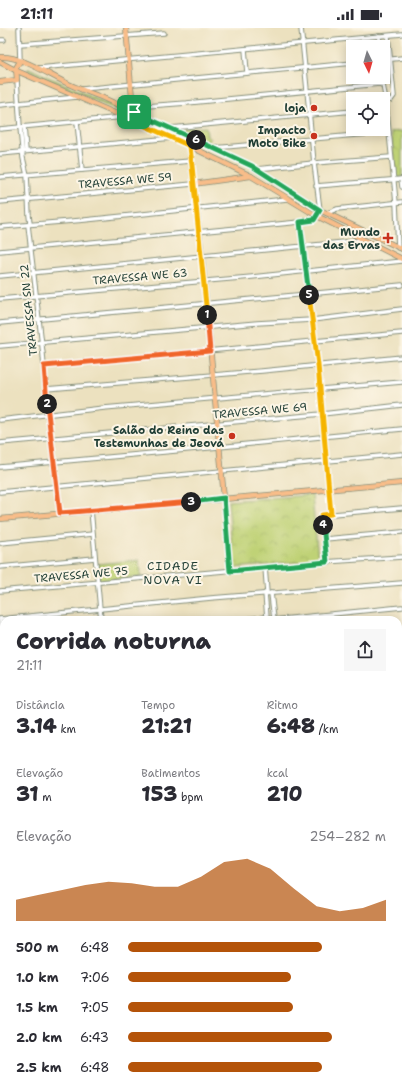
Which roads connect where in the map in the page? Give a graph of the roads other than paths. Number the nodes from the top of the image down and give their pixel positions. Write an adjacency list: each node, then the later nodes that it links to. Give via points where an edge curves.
1 (19, 28): 11 (street)
2 (126, 28): 8 (main road)
3 (301, 28): 12 (street)
4 (164, 33): 8 (street)
5 (402, 34): 7 (street)
6 (379, 36): 7 (street); 9 (street); 12 (street)
7 (388, 36): 10 (street)
8 (127, 37): 11 (street); 17 (main road)
9 (379, 40)
10 (388, 40)
11 (20, 44): 18 (street)
12 (302, 44): 13 (street); 22 (street)
13 (245, 49): 17 (street); 24 (street)
14 (0, 57): 18 (main road)
15 (402, 58): 16 (street)
16 (390, 59): 32 (street, via 394,96)
17 (129, 60): 21 (street); 27 (main road)
18 (20, 61): 21 (main road); 23 (main road, TRAVESSA SN 22, via 16,66)
19 (0, 62): 23 (main road)
20 (346, 64): 22 (street)
21 (37, 68): 28 (main road)
22 (304, 68): 24 (street); 29 (street)
23 (17, 70): 25 (main road, TRAVESSA SN 22); 31 (main road)
24 (247, 73): 27 (street)
25 (17, 80): 26 (main road); 33 (street, TRAVESSA SN 22)
26 (0, 82)
27 (131, 84): 28 (street); 35 (main road)
28 (81, 89): 35 (main road)
29 (307, 91): 30 (street, via 379,84 384,87); 35 (street); 37 (street)
30 (385, 92)
31 (80, 97): 33 (street); 38 (main road)
32 (390, 100)
33 (19, 103): 34 (street); 41 (street, TRAVESSA SN 22)
34 (0, 105)
35 (134, 109): 39 (main road); 42 (main road)
36 (346, 112): 37 (street)
37 (309, 116): 42 (street); 48 (street)
38 (125, 117): 39 (main road); 40 (street)
39 (134, 121): 46 (main road)
40 (78, 122): 41 (street); 49 (street)
41 (22, 127): 43 (street); 52 (street, TRAVESSA SN 22)
42 (170, 128): 47 (main road)
43 (0, 129)
44 (346, 136): 48 (street)
45 (389, 136): 54 (street)
46 (173, 138): 49 (street); 50 (main road)
47 (193, 139): 50 (main road); 51 (main road)
48 (312, 139): 51 (street); 56 (street)
49 (80, 146): 52 (street); 57 (street)
50 (190, 146): 55 (main road); 60 (main road)
51 (213, 148): 58 (main road)
52 (24, 151): 53 (street); 59 (street, TRAVESSA SN 22)
53 (0, 154)
54 (392, 157): 56 (street); 63 (street)
55 (191, 161): 57 (street); 64 (main road)
56 (314, 163): 58 (street); 65 (street)
57 (82, 170): 59 (street)
58 (257, 170): 73 (main road)
59 (27, 175): 61 (street); 67 (street, TRAVESSA SN 22)
60 (251, 176): 64 (main road, TRAVESSA WE 59); 68 (main road)
61 (0, 178)
62 (402, 179): 63 (street); 66 (street)
63 (393, 180): 65 (street); 71 (street)
64 (193, 184): 67 (street, TRAVESSA WE 59); 72 (main road)
65 (316, 186): 73 (street)
66 (402, 187)
67 (29, 199): 69 (street, TRAVESSA WE 59); 77 (street, TRAVESSA SN 22)
68 (287, 199): 72 (street); 75 (main road)
69 (0, 202)
70 (402, 202): 71 (street)
71 (396, 203): 74 (street, via 337,209); 83 (street)
72 (196, 209): 77 (street); 79 (main road)
73 (320, 210): 74 (main road); 75 (street)
74 (327, 213): 83 (main road)
75 (317, 216): 76 (street, via 312,221); 80 (main road)
76 (300, 222): 79 (street); 81 (street)
77 (29, 225): 78 (street); 82 (street, TRAVESSA SN 22)
78 (0, 227)
79 (199, 232): 82 (street); 85 (main road)
80 (365, 240): 81 (street); 86 (main road)
81 (303, 247): 85 (street); 87 (street)
82 (31, 248): 84 (street); 88 (street, TRAVESSA SN 22)
83 (400, 248)
84 (0, 251)
85 (202, 257): 88 (street); 90 (main road)
86 (402, 260): 87 (street, TRAVESSA WE 63)
87 (306, 271): 90 (street, TRAVESSA WE 63); 92 (street)
88 (34, 273): 89 (street); 93 (street, TRAVESSA SN 22)
89 (0, 276)
90 (203, 280): 93 (street, TRAVESSA WE 63); 95 (main road)
91 (402, 285): 92 (street)
92 (309, 295): 95 (street); 98 (street)
93 (36, 296): 94 (street, TRAVESSA WE 63); 97 (street, TRAVESSA SN 22)
94 (0, 299)
95 (206, 304): 97 (street); 100 (main road)
96 (402, 309): 98 (street)
97 (38, 320): 99 (street); 103 (street, TRAVESSA SN 22)
98 (312, 320): 100 (street); 102 (street)
99 (0, 323)
100 (208, 328): 103 (street); 105 (main road)
101 (402, 334): 102 (street)
102 (314, 342): 105 (street); 107 (street)
103 (42, 343): 104 (street); 108 (street, TRAVESSA SN 22)
104 (0, 346)
105 (210, 351): 108 (street); 109 (main road)
106 (402, 357): 107 (street)
107 (318, 365): 109 (street); 111 (street)
108 (44, 366): 112 (street, TRAVESSA SN 22)
109 (212, 375): 112 (street); 113 (main road)
110 (402, 382): 111 (street)
111 (320, 389): 113 (street); 115 (street)
112 (46, 390): 116 (street, TRAVESSA SN 22)
113 (214, 398): 116 (street); 118 (main road)
114 (402, 405): 115 (street, TRAVESSA WE 69)
115 (322, 414): 118 (street, TRAVESSA WE 69); 120 (street)
116 (48, 415): 117 (street); 121 (street, TRAVESSA SN 22)
117 (0, 420)
118 (217, 424): 121 (street, TRAVESSA WE 69); 123 (main road)
119 (402, 429): 120 (street)
120 (324, 437): 123 (street); 125 (street)
121 (51, 439): 122 (street, TRAVESSA WE 69); 126 (street, TRAVESSA SN 22)
122 (0, 443)
123 (219, 447): 126 (street); 128 (main road)
124 (402, 454): 125 (street)
125 (326, 461): 128 (street); 131 (street)
126 (54, 462): 127 (street); 130 (street, TRAVESSA SN 22)
127 (0, 467)
128 (222, 471): 130 (street); 133 (main road)
129 (402, 483): 131 (main road)
130 (56, 486): 132 (street); 136 (street, TRAVESSA SN 22)
131 (329, 490): 133 (main road); 137 (street)
132 (0, 492)
133 (224, 498): 135 (main road); 148 (street)
134 (402, 508): 137 (street)
135 (91, 510): 136 (main road); 140 (street)
136 (60, 513): 138 (main road)
137 (331, 514): 141 (street, via 322,515)
138 (0, 518)
139 (402, 532): 141 (street)
140 (93, 534): 142 (street); 144 (street)
141 (324, 539): 145 (street)
142 (0, 543)
143 (402, 557): 145 (street, TRAVESSA WE 75)
144 (95, 558): 146 (street); 149 (street)
145 (327, 562): 147 (street, TRAVESSA WE 75)
146 (0, 567)
147 (265, 568): 148 (street, TRAVESSA WE 75); 152 (street)
148 (230, 571): 149 (street, TRAVESSA WE 75)
149 (97, 582): 151 (street, TRAVESSA WE 75); 154 (street)
150 (402, 583): 152 (street)
151 (0, 591)
152 (268, 593): 154 (street); 157 (street); 158 (street)
153 (402, 607): 159 (street)
154 (100, 609): 155 (street); 156 (street)
155 (30, 616)
156 (101, 616)
157 (266, 616)
158 (272, 616)
159 (313, 616)

